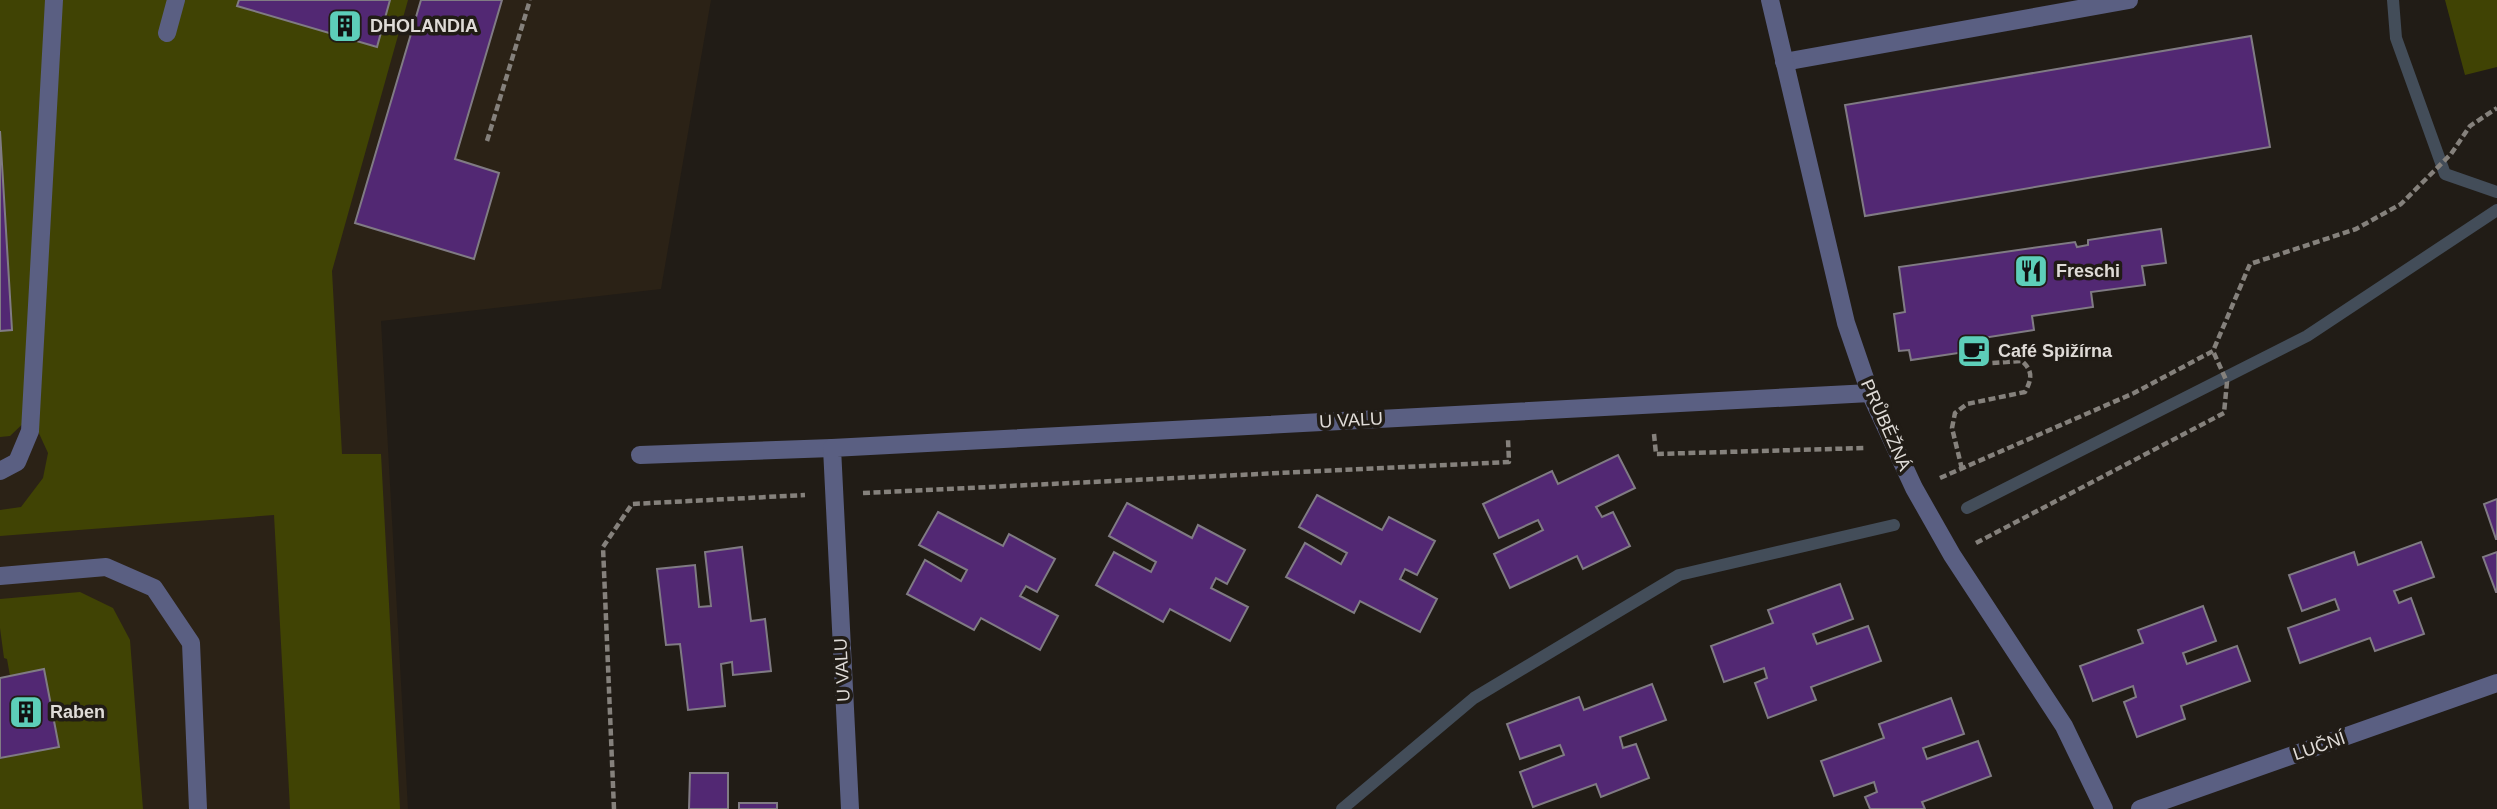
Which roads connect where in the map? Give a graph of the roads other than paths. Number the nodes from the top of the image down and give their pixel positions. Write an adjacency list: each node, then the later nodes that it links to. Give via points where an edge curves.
1 (54, 0): 10 (street, via 30,432 18,462)
2 (176, 0): 5 (street)
3 (1770, 0): 6 (street, PRŮBĚŽNÁ)
4 (2129, 0): 6 (street)
5 (167, 33)
6 (1784, 62): 7 (street, PRŮBĚŽNÁ, via 1846,323)
7 (1870, 393): 8 (street, U VALU); 15 (street, PRŮBĚŽNÁ, via 1914,488 1952,555 2064,726)
8 (832, 448): 9 (street, U VALU); 14 (street, U VALU)
9 (640, 456)
10 (0, 471)
11 (0, 576): 13 (street, via 106,567 154,588 191,643)
12 (2497, 684): 16 (street, LUČNÍ)
13 (198, 809)
14 (849, 809)
15 (2104, 809)
16 (2140, 809)

